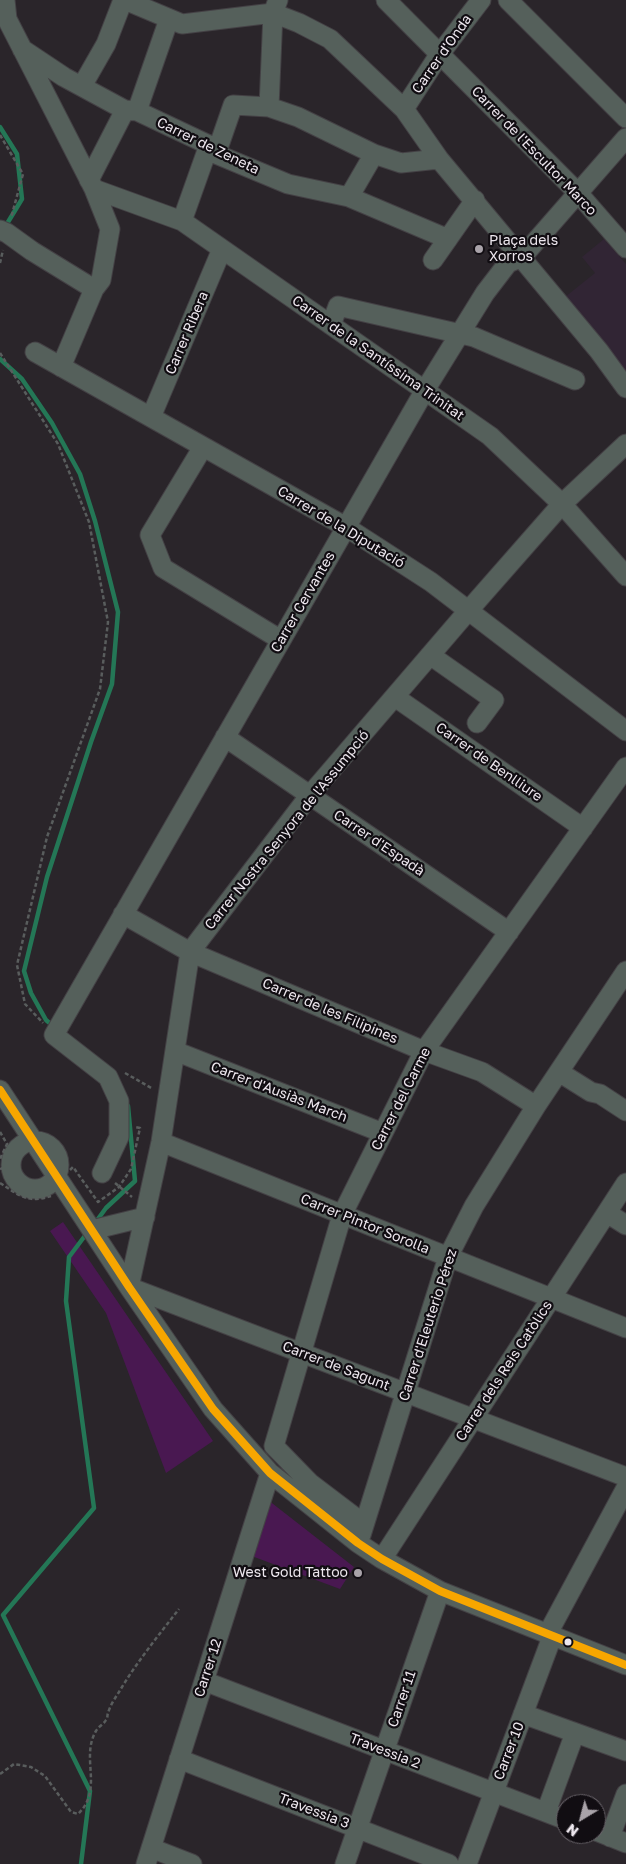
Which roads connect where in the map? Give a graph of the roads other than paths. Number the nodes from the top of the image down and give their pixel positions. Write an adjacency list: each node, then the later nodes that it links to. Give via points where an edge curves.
1 (4, 0): 8 (street, via 6,19)
2 (124, 0): 7 (street); 10 (street, via 106,44)
3 (386, 0): 9 (street, Carrer de l'Escultor Marco)
4 (481, 0): 9 (street, Carrer d'Onda)
5 (508, 0): 14 (street)
6 (276, 7): 7 (street, via 182,24); 11 (street); 12 (street, via 330,39)
7 (169, 18): 13 (street)
8 (22, 49): 10 (street, Carrer de Zeneta); 19 (street)
9 (439, 55): 12 (street, Carrer d'Onda); 20 (street, Carrer de l'Escultor Marco)
10 (82, 86): 13 (street, Carrer de Zeneta)
11 (269, 107): 16 (street, via 233,105); 17 (street, via 298,117)
12 (404, 109): 18 (street)
13 (131, 110): 16 (street, Carrer de Zeneta); 19 (street)
14 (626, 118)
15 (626, 138): 20 (street)
16 (213, 149): 22 (street, Carrer de Zeneta, via 288,184); 23 (street)
17 (374, 154): 18 (street, via 401,163); 22 (street)
18 (440, 159): 21 (street)
19 (91, 184): 23 (street, Carrer de la Santíssima Trinitat); 30 (street, via 110,229 101,280)
20 (578, 193): 26 (street, Carrer de l'Escultor Marco); 28 (street)
21 (471, 195): 25 (street); 28 (street)
22 (349, 197): 25 (street, Carrer de Zeneta)
23 (182, 221): 27 (street, Carrer de la Santíssima Trinitat)
24 (4, 231): 30 (street)
25 (448, 239): 29 (street)
26 (626, 248)
27 (222, 249): 31 (street, Carrer de la Santíssima Trinitat); 38 (street, Carrer Ribera)
28 (522, 256): 32 (street, Carrer Cervantes, via 508,263 485,292); 37 (street, via 600,351)
29 (433, 260)
30 (94, 289): 34 (street)
31 (331, 325): 32 (street, via 338,306); 36 (street, Carrer de la Santíssima Trinitat)
32 (460, 334): 35 (street); 36 (street, Carrer Cervantes)
33 (35, 352): 34 (street, Carrer de la Diputació)
34 (61, 367): 38 (street, Carrer de la Diputació)
35 (575, 380)
36 (425, 390): 41 (street, Carrer de la Santíssima Trinitat, via 490,436); 42 (street, Carrer Cervantes)
37 (626, 392)
38 (151, 417): 40 (street, Carrer de la Diputació)
39 (626, 444): 41 (street, Carrer Nostra Senyora de l'Assumpció)
40 (203, 447): 42 (street, Carrer de la Diputació); 45 (street, via 150,535 163,568)
41 (562, 504): 43 (street, Carrer de la Santíssima Trinitat); 44 (street, Carrer Nostra Senyora de l'Assumpció)
42 (346, 527): 44 (street, Carrer de la Diputació, via 431,582); 45 (street, Carrer Cervantes)
43 (626, 576)
44 (468, 611): 46 (street, Carrer Nostra Senyora de l'Assumpció); 49 (street, Carrer de la Diputació)
45 (281, 640): 50 (street, Carrer Cervantes)
46 (430, 656): 47 (street, Carrer Nostra Senyora de l'Assumpció); 48 (street, via 494,700)
47 (395, 696): 52 (street, Carrer Nostra Senyora de l'Assumpció); 53 (street, Carrer de Benlliure)
48 (477, 723)
49 (626, 732)
50 (225, 737): 52 (street, Carrer d'Espadà); 54 (street, Carrer Cervantes)
51 (626, 767): 53 (street, Carrer del Carme)
52 (310, 796): 55 (street, Carrer d'Espadà); 56 (street, Carrer Nostra Senyora de l'Assumpció)
53 (582, 828): 55 (street, Carrer del Carme)
54 (123, 914): 56 (street, Carrer de les Filipines); 68 (street, Carrer Cervantes, via 54,1035 108,1077 119,1101 119,1137)
55 (509, 932): 59 (street, Carrer del Carme)
56 (190, 952): 58 (street, Carrer Nostra Senyora de l'Assumpció); 59 (street, Carrer de les Filipines)
57 (626, 971): 60 (street, Carrer d'Eleuterio Pérez)
58 (175, 1051): 64 (street, Carrer d'Ausiàs March); 66 (street, Carrer Nostra Senyora de l'Assumpció)
59 (424, 1051): 62 (street, Carrer de les Filipines, via 482,1072); 64 (street, Carrer del Carme)
60 (559, 1072): 62 (street, Carrer d'Eleuterio Pérez); 63 (street)
61 (0, 1090): 65 (street)
62 (536, 1106): 76 (street, Carrer d'Eleuterio Pérez, via 474,1206)
63 (626, 1110)
64 (383, 1133): 72 (street, Carrer del Carme)
65 (34, 1141): 67 (street, via 20,1146); 69 (street, via 44,1142 56,1153)
66 (161, 1142): 72 (street, Carrer Pintor Sorolla); 73 (street, Carrer Nostra Senyora de l'Assumpció)
67 (4, 1164): 69 (street, via 17,1180 29,1188 44,1187)
68 (102, 1173)
69 (58, 1178): 75 (street)
70 (626, 1183): 71 (street, Carrer dels Reis Catòlics)
71 (607, 1213): 74 (street); 78 (street, Carrer dels Reis Catòlics)
72 (342, 1214): 76 (street, Carrer Pintor Sorolla); 80 (street, Carrer del Carme)
73 (144, 1217): 75 (street); 77 (street, Carrer Nostra Senyora de l'Assumpció)
74 (626, 1225)
75 (92, 1230): 77 (street)
76 (448, 1257): 78 (street, Carrer Pintor Sorolla); 81 (street, Carrer d'Eleuterio Pérez)
77 (130, 1288): 80 (street, Carrer de Sagunt); 83 (street, via 214,1409)
78 (551, 1298): 79 (street, Carrer Pintor Sorolla); 82 (street, Carrer dels Reis Catòlics)
79 (626, 1328)
80 (301, 1353): 81 (street, Carrer de Sagunt); 86 (street, Carrer del Carme, via 274,1446 310,1483)
81 (405, 1393): 82 (street, Carrer de Sagunt); 86 (street, Carrer d'Eleuterio Pérez)
82 (473, 1419): 84 (street, Carrer de Sagunt); 88 (street, Carrer dels Reis Catòlics)
83 (270, 1473): 87 (street); 92 (street, Carrer 12)
84 (626, 1477)
85 (626, 1488): 90 (street, Carrer 10)
86 (364, 1524): 87 (street, Carrer d'Eleuterio Pérez)
87 (358, 1543): 88 (street)
88 (382, 1559): 89 (street)
89 (440, 1591): 90 (street); 95 (street, Carrer 11)
90 (550, 1636): 91 (street); 93 (street, Carrer 10)
91 (626, 1665)
92 (204, 1682): 95 (street, Travessia 2); 97 (street, Carrer 12)
93 (523, 1714): 94 (street); 98 (street, Carrer 10)
94 (575, 1733): 96 (street); 100 (street)
95 (384, 1750): 98 (street, Travessia 2); 102 (street, Carrer 11)
96 (626, 1751)
97 (179, 1759): 102 (street, Travessia 3); 104 (street, Carrer 12)
98 (494, 1792): 100 (street, Travessia 2); 108 (street, Carrer 10)
99 (626, 1794): 103 (street)
100 (546, 1812): 101 (street, Travessia 2)
101 (556, 1816)
102 (357, 1828): 106 (street, Carrer 11); 107 (street, Travessia 3)
103 (611, 1837)
104 (148, 1856): 105 (street)
105 (192, 1864)
106 (345, 1864)
107 (449, 1864)
108 (466, 1864)

